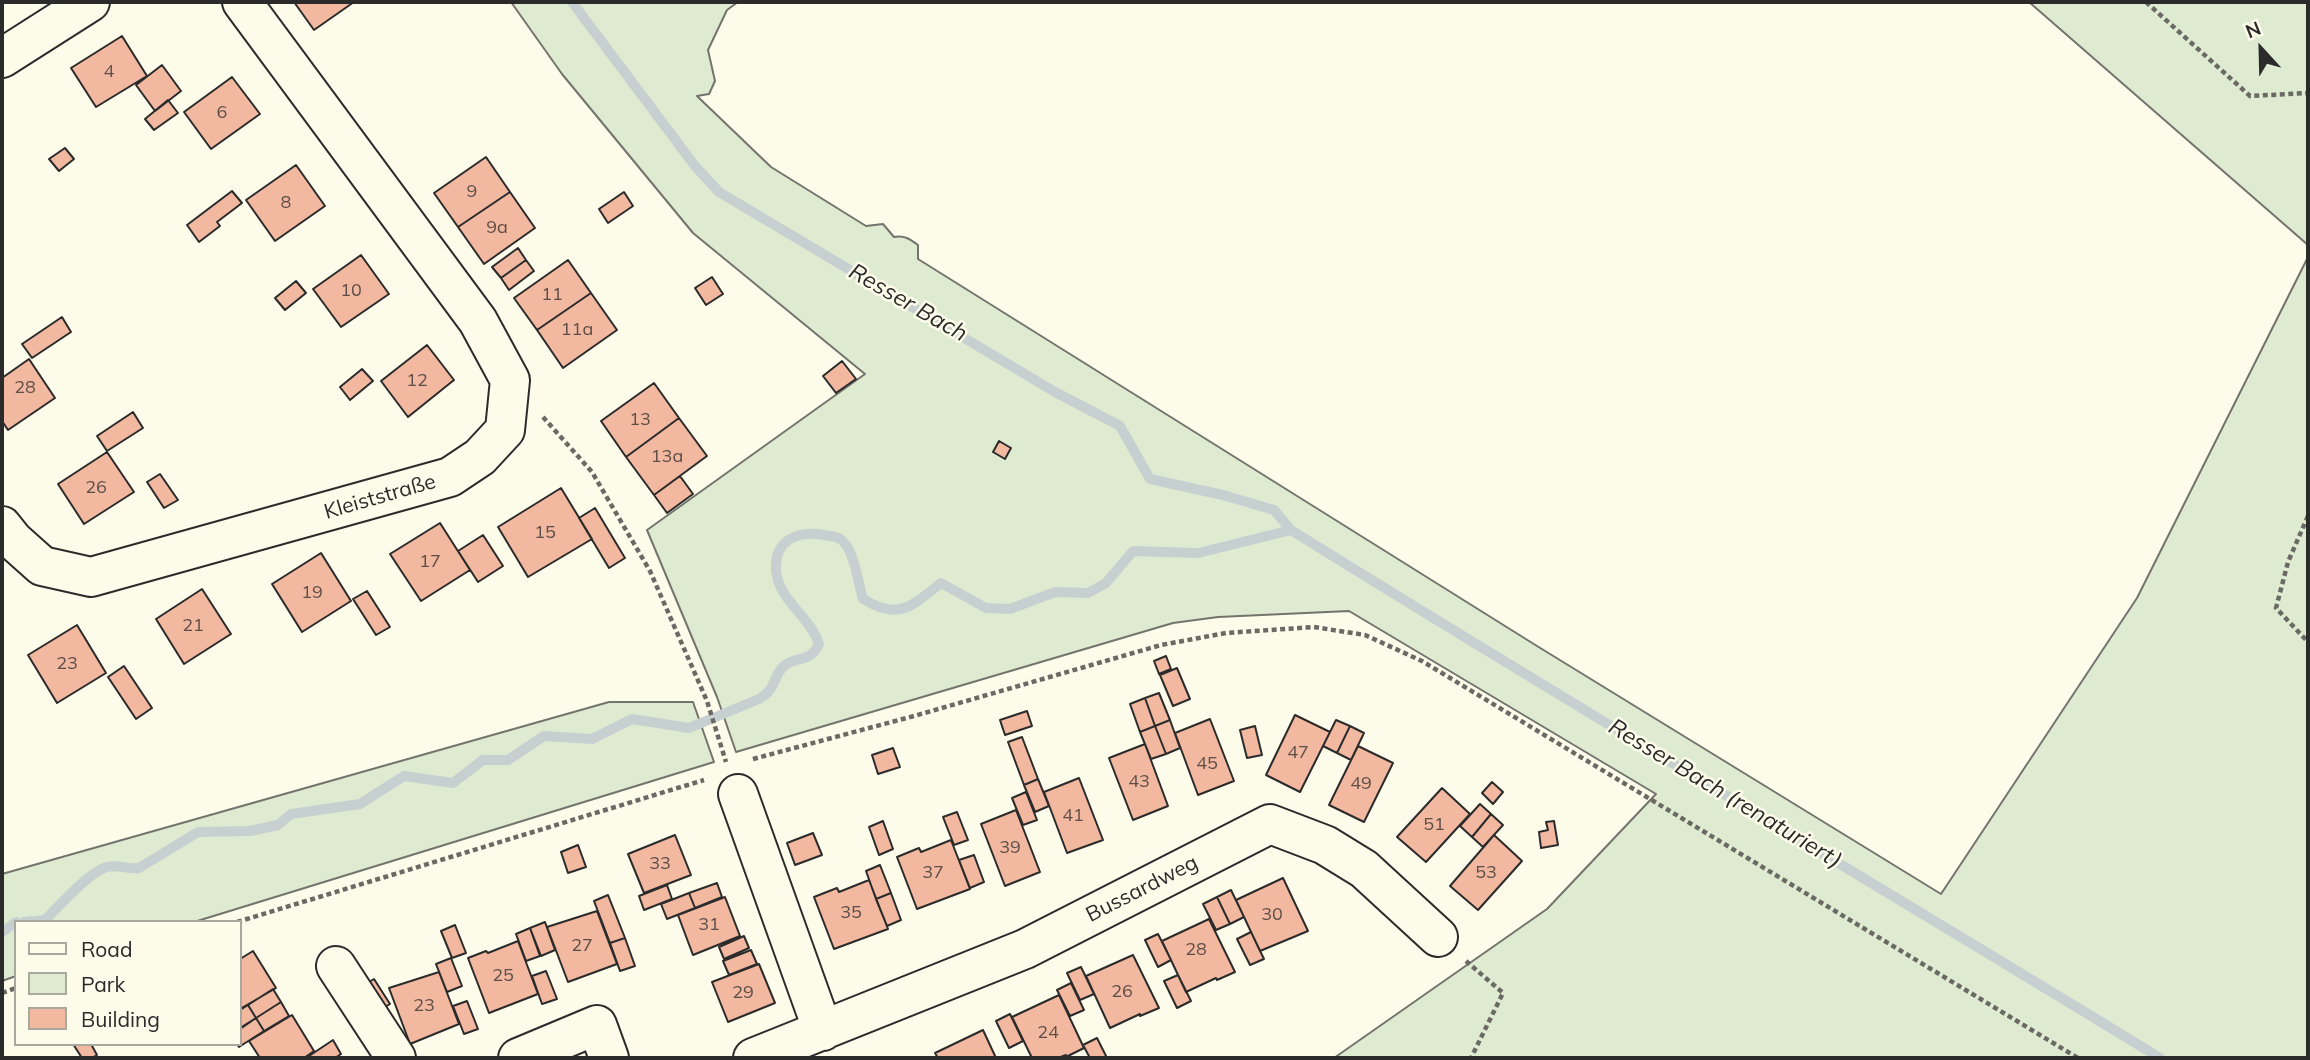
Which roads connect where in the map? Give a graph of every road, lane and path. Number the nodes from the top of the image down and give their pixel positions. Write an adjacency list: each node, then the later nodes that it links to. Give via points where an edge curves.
1 (90, 2): 4 (street)
2 (242, 2): 6 (street, via 478,321)
3 (2146, 2): 5 (path, via 2250,96)
4 (2, 58)
5 (2308, 93)
6 (510, 380): 8 (street, Kleiststraße, via 505,430 480,457 450,477 91,578 42,566); 10 (path, via 592,472 650,571 707,701)
7 (2308, 516): 9 (path, via 2288,562 2276,608)
8 (2, 526)
9 (2308, 642)
10 (720, 743)
11 (729, 779): 12 (path); 15 (street); 21 (path, via 1161,645 1226,633 1314,627 1364,635 1422,662)
12 (242, 921)
13 (1438, 937): 15 (street, Bussardweg, via 1364,869 1325,845 1270,824 1025,949); 20 (path, via 1503,993)
14 (336, 966): 16 (street)
15 (823, 1031): 19 (street, Bussardweg)
16 (396, 1058)
17 (518, 1058): 18 (street, via 597,1025)
18 (609, 1058)
19 (753, 1058)
20 (1471, 1058)
21 (2078, 1058)

